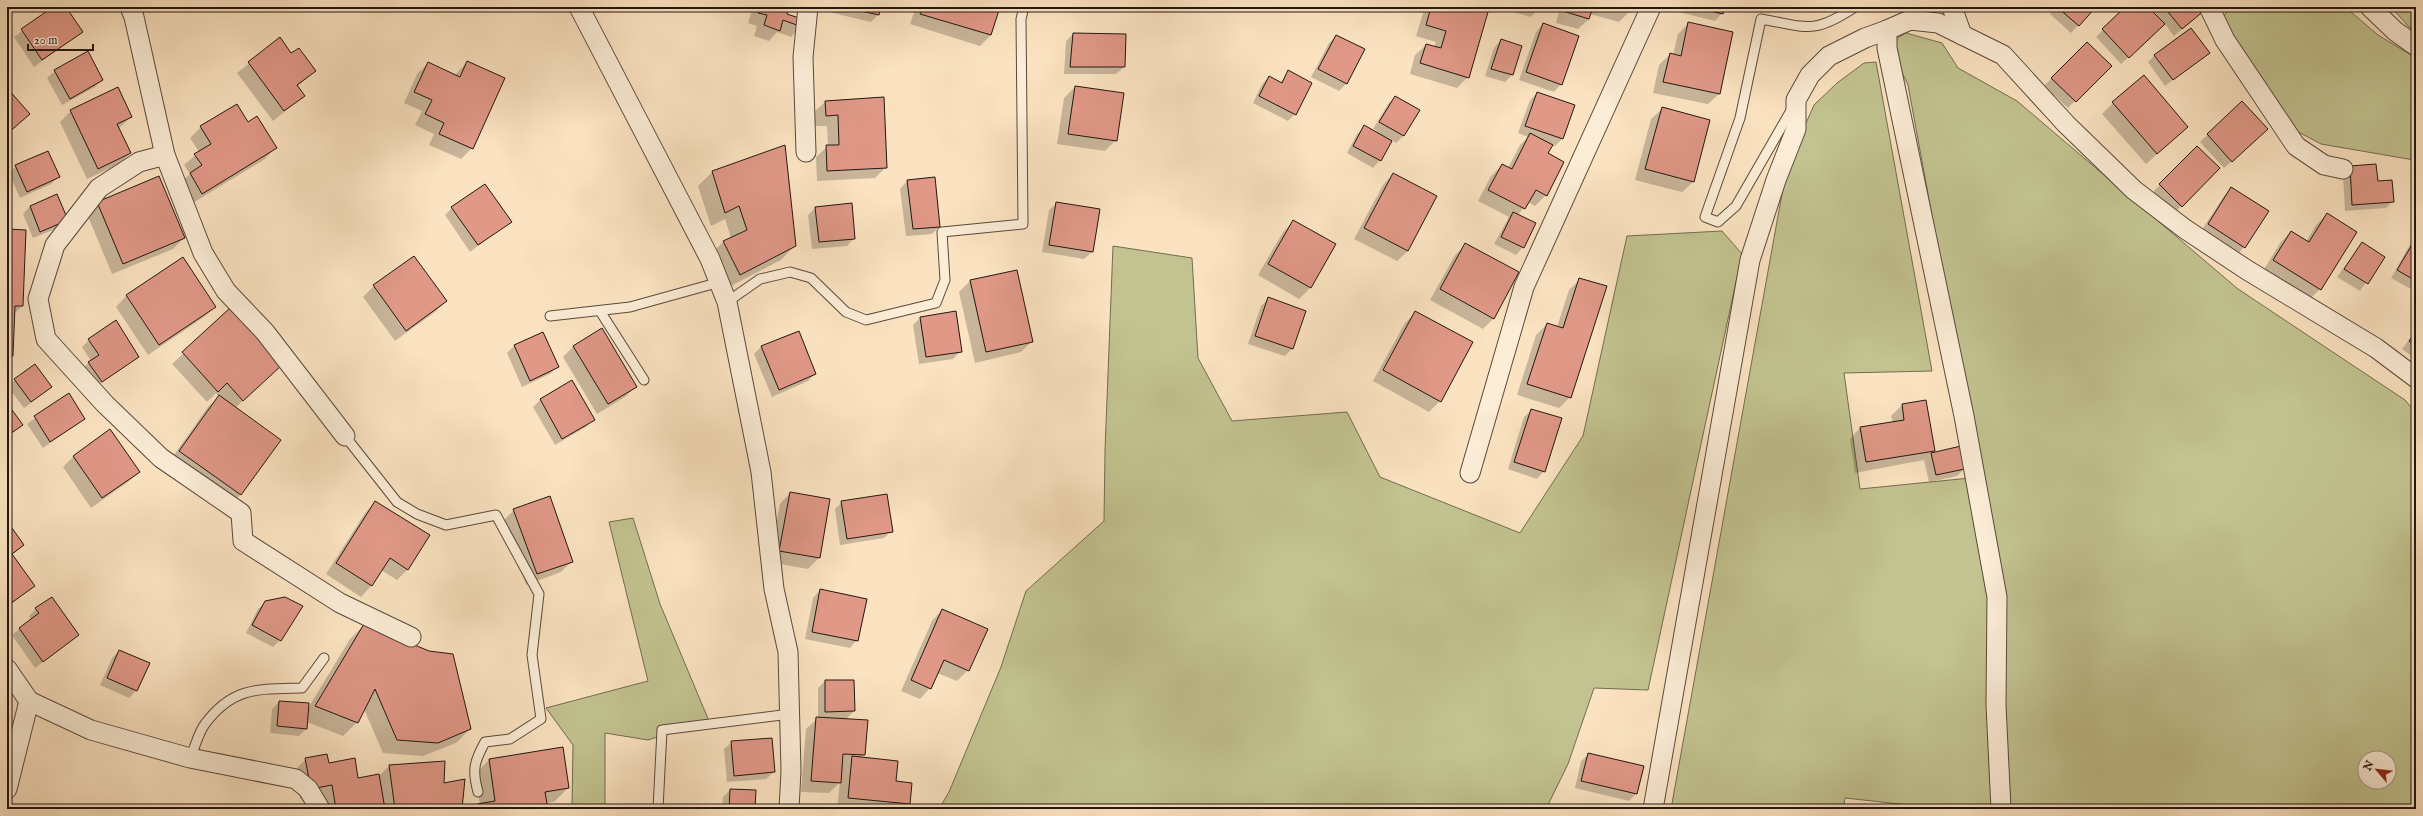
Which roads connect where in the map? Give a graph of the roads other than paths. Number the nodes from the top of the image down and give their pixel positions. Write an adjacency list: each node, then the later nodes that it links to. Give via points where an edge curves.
1 (130, 7): 15 (street)
2 (579, 7): 17 (street)
3 (808, 7): 14 (street, via 802,57)
4 (1024, 7): 18 (lane, via 1021,19 1022,224 942,232 945,280 936,303 866,320 846,312 811,278 790,272 760,279)
5 (1651, 7): 24 (street, via 1524,287)
6 (1855, 7): 13 (lane, via 1832,22 1812,28 1761,20 1740,118 1705,217 1718,222 1736,206)
7 (1952, 7): 11 (street)
8 (2209, 7): 16 (street, via 2225,40 2296,146 2324,165)
9 (2370, 7): 12 (street, via 2394,31)
10 (1888, 30): 11 (street, via 1910,20 1938,22); 13 (street, via 1829,56 1810,75); 37 (street, via 1887,48 1964,416 1997,598 1996,705)
11 (1962, 35): 21 (street, via 2003,55 2066,124 2129,185 2185,229 2247,270 2376,348)
12 (2416, 46)
13 (1796, 100): 36 (street, via 1796,129 1750,260)
14 (806, 152)
15 (165, 155): 23 (street, via 203,253 226,291 265,332); 25 (street, via 139,162 99,188 56,246 38,299 46,339 105,404 161,458 241,513 243,541 340,603)
16 (2343, 169)
17 (720, 282): 18 (street); 19 (lane, via 630,307)
18 (728, 302): 29 (street, via 761,472 774,589 788,652)
19 (600, 310): 20 (lane); 22 (lane)
20 (550, 316)
21 (2416, 378)
22 (644, 380)
23 (345, 436): 32 (lane, via 398,502 417,514 446,526 496,515 539,594 532,655 541,719 510,739 485,742 476,758 473,774)
24 (1470, 473)
25 (411, 637)
26 (324, 658): 30 (lane, via 302,688 261,689 237,694 204,725)
27 (10, 675): 28 (street)
28 (29, 701): 30 (street, via 91,730); 31 (street)
29 (790, 714): 34 (lane, via 662,730); 35 (street)
30 (190, 758): 33 (street, via 296,779 308,789)
31 (7, 789)
32 (478, 792)
33 (320, 809)
34 (658, 809)
35 (789, 809)
36 (1653, 809)
37 (2001, 809)

